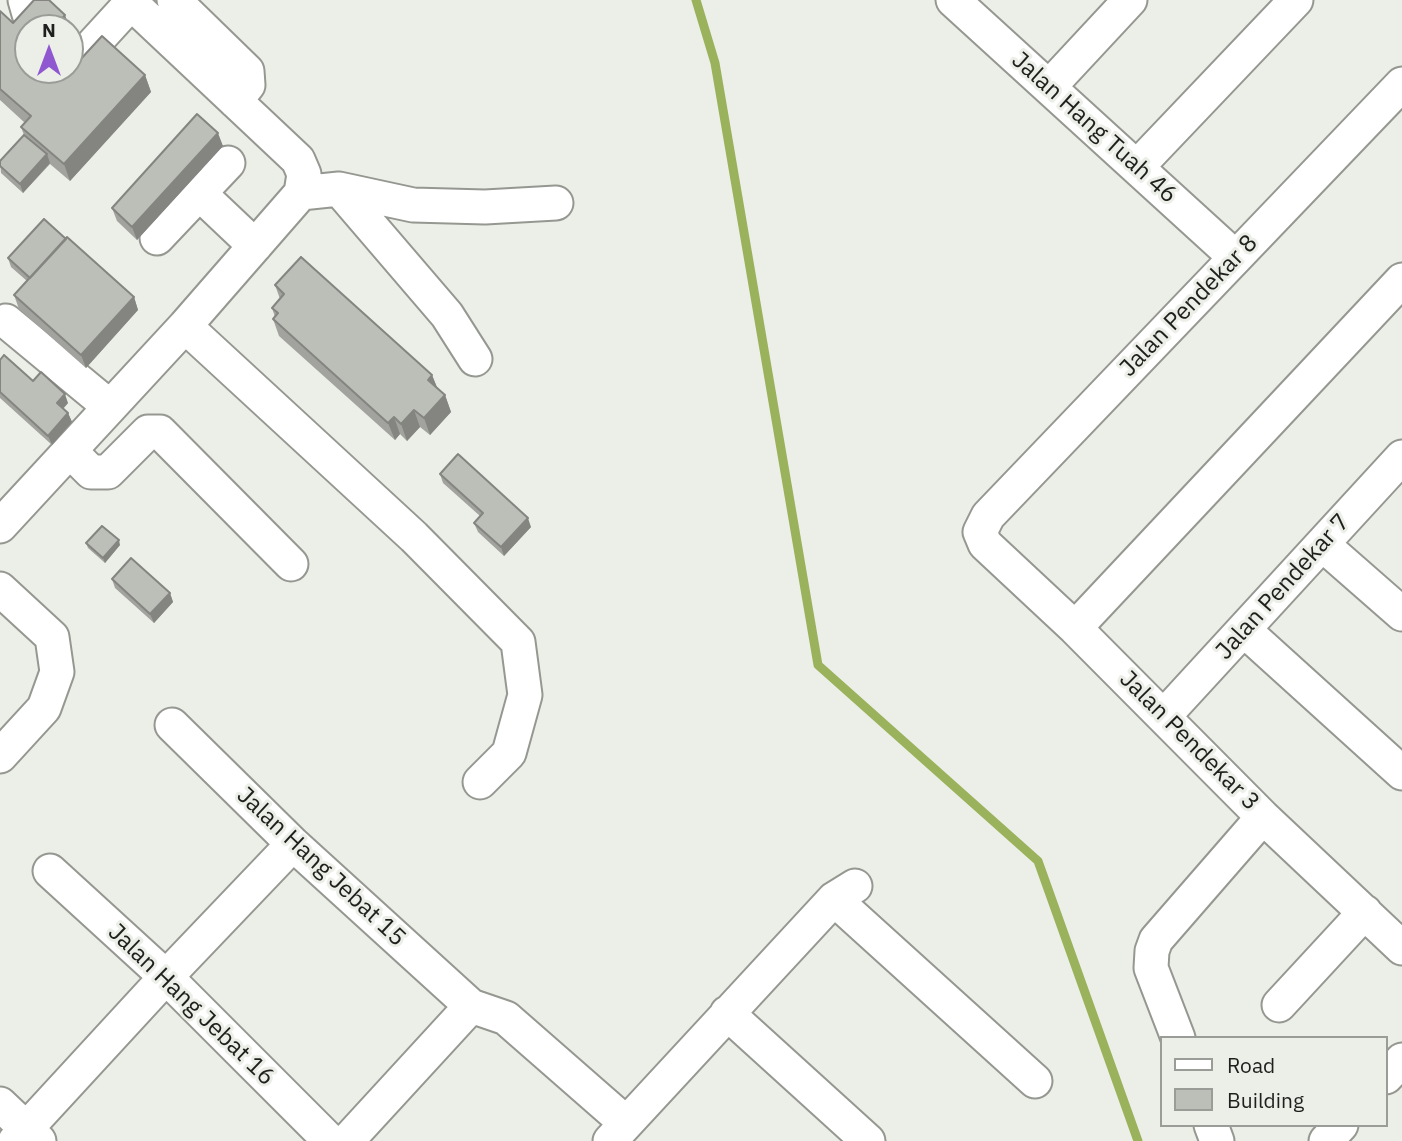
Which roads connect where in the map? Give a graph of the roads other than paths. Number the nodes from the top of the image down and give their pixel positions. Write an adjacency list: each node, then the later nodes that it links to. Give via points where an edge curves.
1 (174, 0): 9 (street, via 247,71 248,85)
2 (954, 0): 8 (street, Jalan Hang Tuah 46)
3 (1130, 0): 8 (street)
4 (1296, 0): 11 (street)
5 (130, 2): 6 (street); 9 (street)
6 (84, 52)
7 (1402, 84): 18 (street, Jalan Pendekar 8)
8 (1049, 87): 11 (street, Jalan Hang Tuah 46)
9 (235, 101): 14 (street, via 298,160 304,174)
10 (228, 163): 13 (street)
11 (1137, 167): 18 (street, Jalan Hang Tuah 46)
12 (339, 189): 14 (street); 15 (street, via 413,205); 22 (street, via 447,315)
13 (199, 193): 16 (street); 17 (street)
14 (301, 193): 17 (street)
15 (556, 203)
16 (157, 239)
17 (255, 246): 21 (street)
18 (1235, 257): 27 (street, Jalan Pendekar 8, via 988,516)
19 (1402, 280): 32 (street)
20 (6, 321): 23 (street)
21 (185, 327): 23 (street); 38 (street, via 414,537 518,642 525,695 509,753)
22 (475, 359)
23 (110, 407): 24 (street)
24 (70, 450): 26 (street); 29 (street, via 91,472 108,472 148,432 160,432)
25 (1402, 457): 28 (street, Jalan Pendekar 7)
26 (0, 526)
27 (981, 532): 32 (street, Jalan Pendekar 3, via 985,544)
28 (1322, 544): 31 (street); 33 (street, Jalan Pendekar 7)
29 (291, 564)
30 (0, 589): 36 (street, via 52,637 57,672 44,708)
31 (1402, 614)
32 (1075, 628): 34 (street, Jalan Pendekar 3)
33 (1244, 630): 34 (street, Jalan Pendekar 7); 37 (street)
34 (1164, 716): 39 (street, Jalan Pendekar 3)
35 (172, 725): 40 (street, Jalan Hang Jebat 15)
36 (0, 756)
37 (1402, 773)
38 (480, 782)
39 (1264, 817): 42 (street, Jalan Pendekar 3); 48 (street, via 1156,940 1151,968)
40 (293, 844): 44 (street); 46 (street, Jalan Hang Jebat 15)
41 (50, 871): 44 (street, Jalan Hang Jebat 16)
42 (1365, 912): 43 (street, Jalan Pendekar 3); 45 (street)
43 (1402, 948)
44 (166, 977): 55 (street); 56 (street, Jalan Hang Jebat 16)
45 (1279, 1005)
46 (471, 1006): 54 (street, via 506,1018); 57 (street)
47 (727, 1013): 51 (street, via 845,892); 54 (street); 58 (street)
48 (1177, 1036)
49 (1402, 1060): 50 (street)
50 (1388, 1075)
51 (1035, 1081)
52 (0, 1104): 55 (street)
53 (1339, 1127): 59 (street)
54 (618, 1132)
55 (27, 1137)
56 (330, 1141)
57 (346, 1141)
58 (868, 1141)
59 (1326, 1141)

